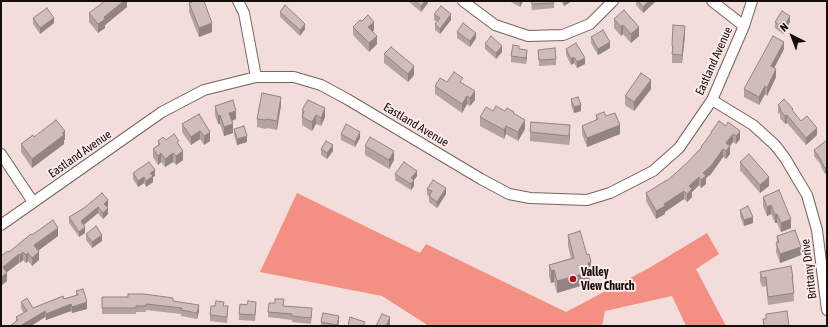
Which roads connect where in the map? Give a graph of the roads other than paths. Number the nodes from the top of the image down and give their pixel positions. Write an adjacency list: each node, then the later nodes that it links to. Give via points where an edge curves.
1 (238, 1): 7 (street, via 244,13)
2 (463, 1): 3 (street, via 495,24 528,36 563,35 590,24)
3 (613, 1)
4 (712, 1): 6 (street)
5 (752, 1): 6 (street, Eastland Avenue)
6 (744, 26): 8 (street, Eastland Avenue)
7 (256, 77): 8 (street, Eastland Avenue, via 294,77 321,85 495,187 509,194 530,198 587,200 610,193 653,171 679,148); 10 (street, Eastland Avenue, via 204,90 162,112)
8 (712, 100): 12 (street, Brittany Drive, via 753,125 775,145 807,195 817,230)
9 (1, 154): 10 (street)
10 (33, 202): 11 (street, Eastland Avenue)
11 (1, 225)
12 (827, 310)

